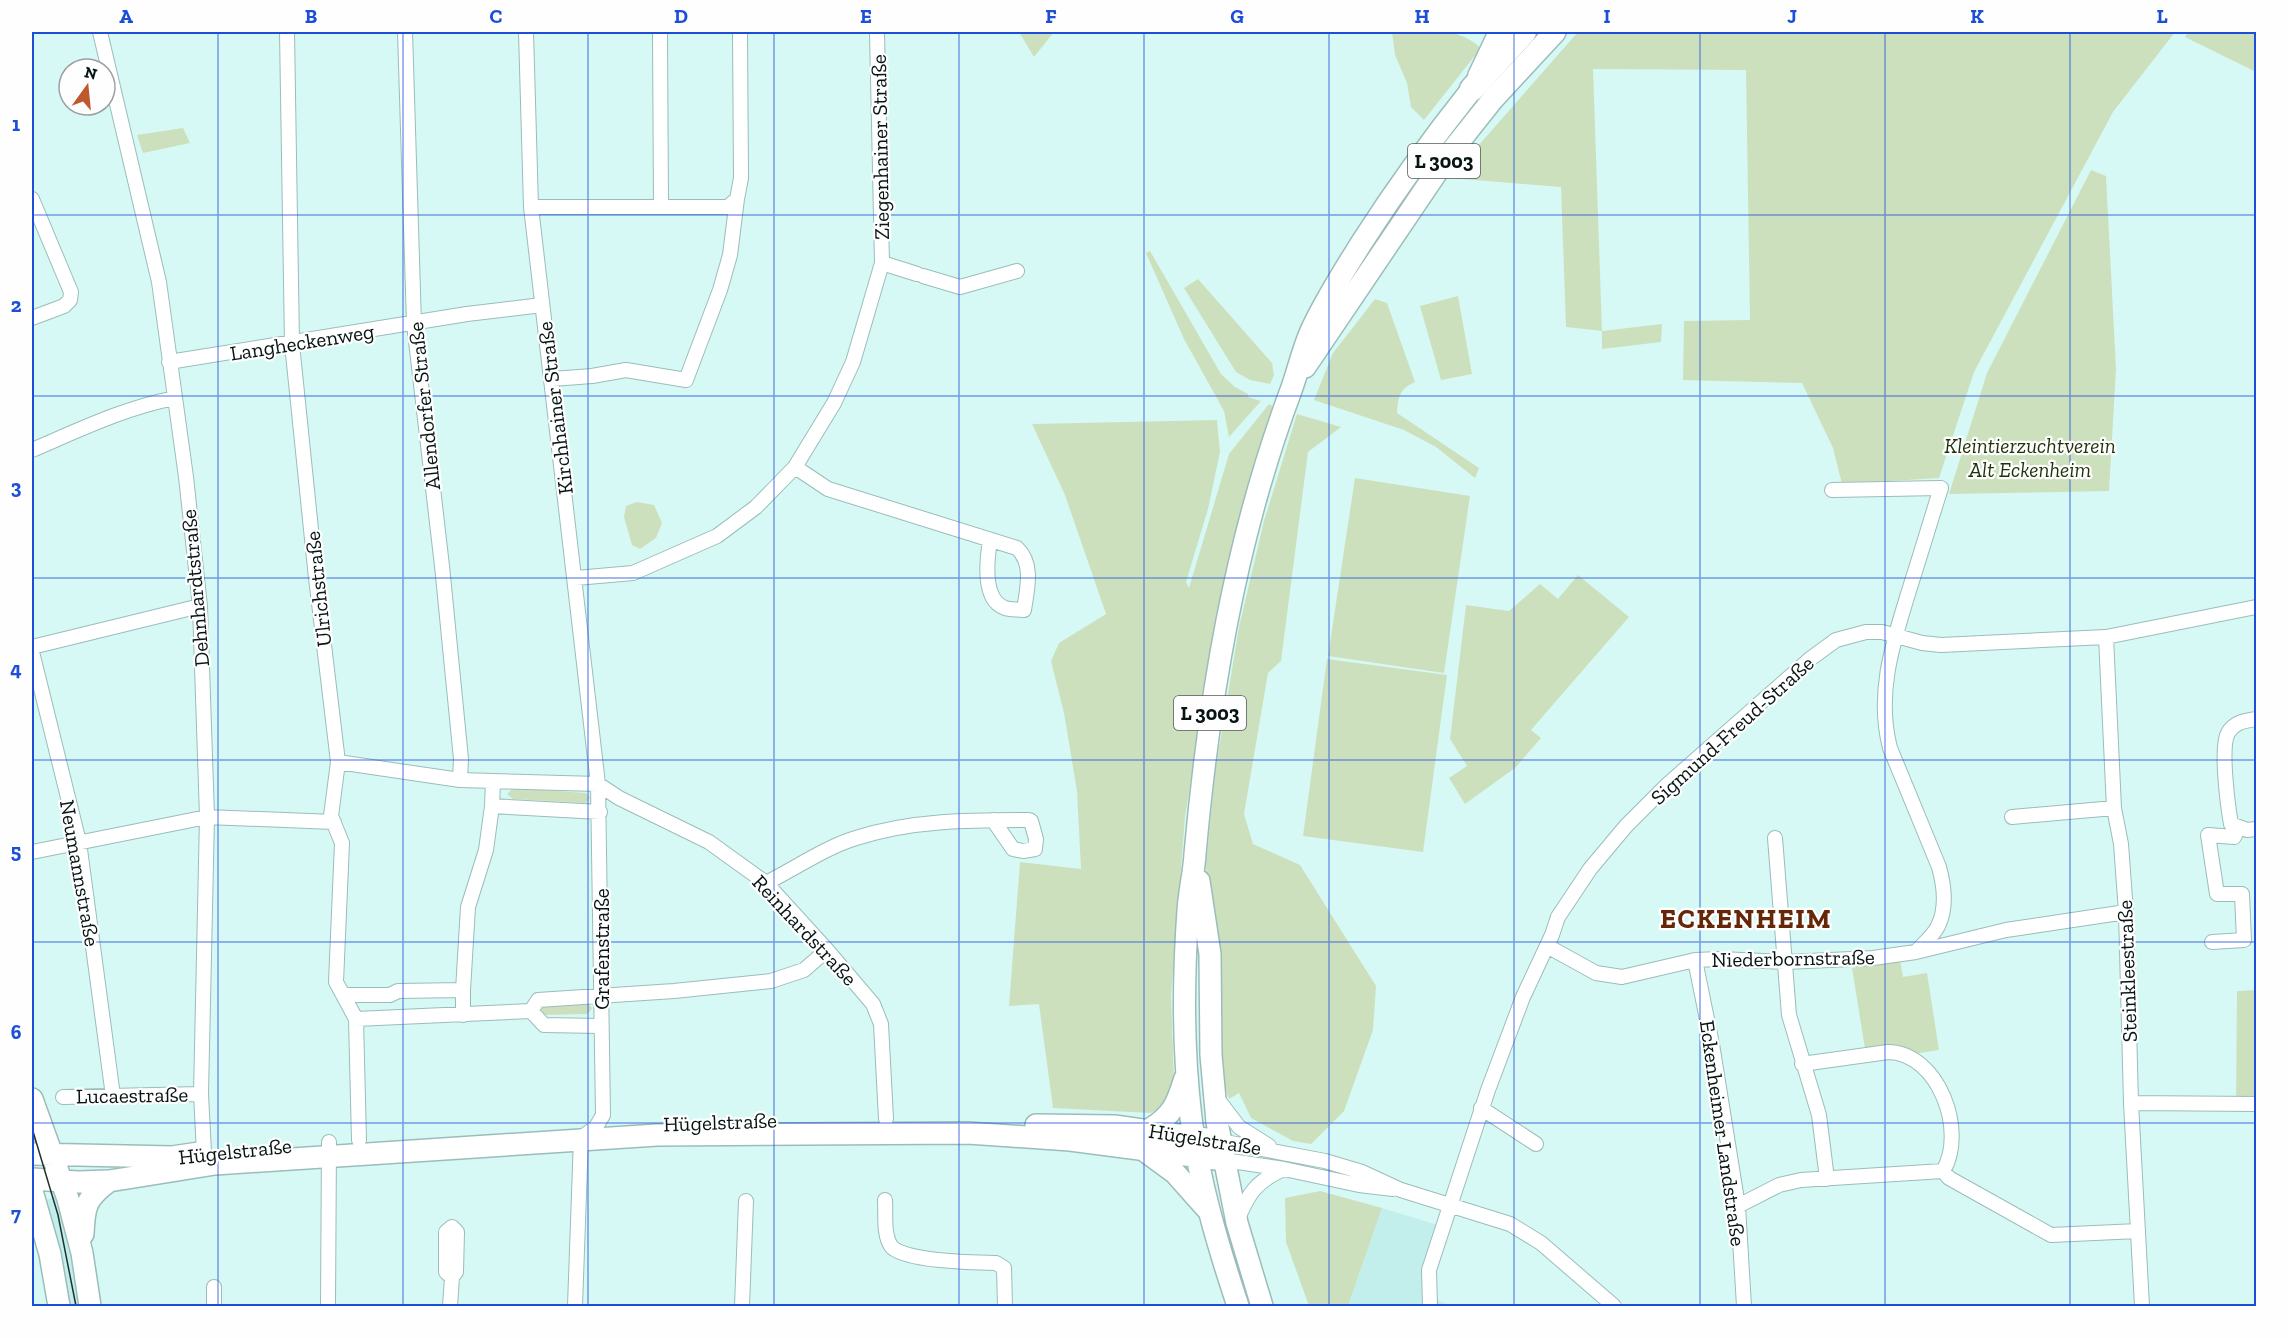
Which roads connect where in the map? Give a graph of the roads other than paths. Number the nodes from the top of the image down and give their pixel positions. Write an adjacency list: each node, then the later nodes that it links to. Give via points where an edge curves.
1 (100, 32): 22 (street, Dehnhardtstraße, via 159,282)
2 (287, 32): 21 (street, Ulrichstraße)
3 (405, 32): 20 (street, Allendorfer Straße)
4 (526, 32): 14 (street, Kirchhainer Straße)
5 (660, 32): 15 (street)
6 (740, 32): 13 (street, via 741,178)
7 (877, 32): 16 (street, Ziegenhainer Straße)
8 (1498, 32): 11 (main road, L 3003)
9 (1524, 32): 11 (highway)
10 (1555, 32): 24 (main road, L 3003, via 1493,99 1447,157)
11 (1472, 89): 24 (main road, L 3003, via 1392,196 1338,280 1309,335)
12 (32, 198): 19 (street, via 70,292 70,300 64,306)
13 (733, 203): 15 (street); 23 (street, via 730,255 686,380 626,370)
14 (531, 207): 15 (street); 18 (street, Kirchhainer Straße)
15 (661, 207)
16 (882, 264): 17 (street, Ziegenhainer Straße, via 960,287); 27 (street, Ziegenhainer Straße, via 854,362)
17 (1017, 271)
18 (542, 305): 20 (street, Langheckenweg); 23 (street, Kirchhainer Straße)
19 (32, 318)
20 (414, 324): 21 (street, Langheckenweg); 39 (street, Allendorfer Straße, via 442,566)
21 (292, 344): 22 (street, Langheckenweg); 38 (street, Ulrichstraße)
22 (169, 362): 25 (street, Dehnhardtstraße)
23 (552, 380): 30 (street, Kirchhainer Straße)
24 (1294, 382): 54 (main road, L 3003, via 1259,490 1227,619 1206,741)
25 (175, 398): 26 (street, via 115,414); 31 (street, Dehnhardtstraße)
26 (32, 450)
27 (795, 467): 29 (street, via 828,489); 30 (street, Ziegenhainer Straße, via 756,507 717,536 633,573)
28 (1832, 490): 33 (street, via 1941,488)
29 (990, 541): 29 (street, via 986,568 991,596 1003,608 1024,610 1029,575 1023,554)
30 (576, 578): 41 (street, Kirchhainer Straße)
31 (200, 606): 35 (street); 45 (street, Dehnhardtstraße)
32 (2256, 607): 34 (street, Sigmund-Freud-Straße)
33 (1895, 635): 34 (street, Sigmund-Freud-Straße, via 1941,645); 58 (street, Sigmund-Freud-Straße, via 1866,632 1836,640 1667,785 1610,843 1574,891); 60 (street, via 1888,656 1885,729 1939,867 1944,892 1939,926)
34 (2106, 637): 43 (street, Steinkleestraße)
35 (32, 647)
36 (32, 652): 52 (street, Neumannstraße)
37 (2256, 719): 49 (street, via 2237,723 2227,734 2224,750 2231,824)
38 (338, 762): 39 (street); 48 (street, Ulrichstraße, via 331,816)
39 (460, 780): 40 (street)
40 (493, 781): 41 (street); 42 (street)
41 (598, 784): 44 (street, Grafenstraße); 55 (street, Reinhardstraße, via 709,842)
42 (492, 806): 44 (street); 63 (street, via 486,850 468,907)
43 (2114, 808): 46 (street); 56 (street, Steinkleestraße)
44 (600, 812): 65 (street, Grafenstraße)
45 (207, 817): 48 (street); 52 (street); 72 (street, Dehnhardtstraße)
46 (2012, 817)
47 (993, 820): 55 (street, via 933,822 855,838)
48 (334, 822): 64 (street, Ulrichstraße, via 342,843 336,982)
49 (2239, 827): 50 (street); 57 (street, via 2234,837 2208,835 2217,894 2242,894 2244,940)
50 (2256, 829)
51 (1775, 838): 62 (street)
52 (79, 842): 53 (street); 74 (street, Neumannstraße)
53 (32, 852)
54 (1195, 856): 71 (main road, L 3003, via 1188,910); 73 (main road, L 3003, via 1210,954)
55 (766, 884): 59 (street, Reinhardstraße)
56 (2126, 912): 60 (street, Niederbornstraße, via 2006,930); 77 (street, Steinkleestraße)
57 (2212, 942)
58 (1547, 946): 61 (street, Niederbornstraße, via 1584,968 1616,976); 79 (street, Sigmund-Freud-Straße)
59 (827, 950): 65 (street, via 804,970 771,981); 80 (street, Reinhardstraße, via 873,1004 880,1020)
60 (1916, 952): 62 (street, Niederbornstraße)
61 (1695, 960): 62 (street, Niederbornstraße); 102 (street, Eckenheimer Landstraße)
62 (1786, 963): 70 (street, via 1789,1015)
63 (462, 990): 64 (street); 67 (street)
64 (342, 995): 68 (street, Ulrichstraße)
65 (601, 996): 66 (street, via 538,1000); 69 (street, Grafenstraße)
66 (531, 1011): 67 (street); 69 (street, via 544,1025)
67 (464, 1015): 68 (street)
68 (356, 1019): 85 (street, Ulrichstraße)
69 (601, 1026): 82 (street, Grafenstraße)
70 (1802, 1064): 94 (street, via 1888,1053 1912,1058 1942,1092 1948,1110 1952,1140 1949,1162); 96 (street, via 1819,1115)
71 (1187, 1072): 84 (main road, via 1173,1110); 87 (main road, L 3003)
72 (201, 1094): 74 (street, Lucaestraße); 92 (street, Dehnhardtstraße)
73 (1214, 1094): 89 (main road, L 3003); 90 (street, via 1239,1127)
74 (113, 1096): 75 (street, Lucaestraße)
75 (63, 1097)
76 (32, 1099): 81 (main road)
77 (2131, 1103): 78 (street); 105 (street, Steinkleestraße)
78 (2256, 1104)
79 (1481, 1108): 86 (street); 101 (street, Sigmund-Freud-Straße)
80 (886, 1119): 82 (main road, Hügelstraße, via 750,1119); 83 (main road); 84 (main road, Hügelstraße, via 1089,1125)
81 (43, 1129): 91 (main road); 95 (main road)
82 (600, 1129): 83 (main road, Hügelstraße); 85 (main road, Hügelstraße); 88 (main road, Hügelstraße); 114 (street, Grafenstraße)
83 (850, 1132): 84 (main road, Hügelstraße)
84 (1146, 1139): 87 (main road, Hügelstraße); 103 (main road)
85 (359, 1140): 88 (main road, Hügelstraße)
86 (1536, 1144)
87 (1196, 1146): 89 (main road, Hügelstraße); 103 (main road, L 3003)
88 (329, 1149): 92 (main road, Hügelstraße); 97 (main road, Hügelstraße); 112 (street)
89 (1222, 1150): 90 (street, Hügelstraße); 93 (street, Hügelstraße); 104 (main road, L 3003)
90 (1279, 1151): 98 (street, Hügelstraße, via 1362,1172)
91 (32, 1152): 95 (main road, Hügelstraße)
92 (204, 1152): 95 (main road, Hügelstraße)
93 (1284, 1169): 98 (street, Hügelstraße); 104 (street, via 1251,1191)
94 (1943, 1172): 96 (street); 105 (street, via 2051,1235)
95 (45, 1179): 97 (main road, Hügelstraße); 106 (main road); 109 (main road, via 50,1254)
96 (1827, 1179): 102 (street, via 1779,1185)
97 (109, 1181): 106 (main road, via 86,1204)
98 (1401, 1190): 101 (street, Hügelstraße)
99 (885, 1200): 116 (street, via 886,1232 895,1250 909,1256 996,1263 1004,1268)
100 (746, 1201): 115 (street)
101 (1450, 1204): 119 (street, Sigmund-Freud-Straße, via 1429,1270); 120 (street, Hügelstraße, via 1510,1224 1532,1236)
102 (1738, 1206): 121 (street, Eckenheimer Landstraße)
103 (1211, 1214): 117 (main road, L 3003)
104 (1236, 1223): 118 (main road, L 3003)
105 (2138, 1232): 122 (street, Steinkleestraße)
106 (82, 1253): 110 (main road)
107 (452, 1277): 113 (street)
108 (214, 1287): 111 (street)
109 (59, 1306)
110 (90, 1306)
111 (214, 1306)
112 (328, 1306)
113 (450, 1306)
114 (575, 1306)
115 (742, 1306)
116 (1005, 1306)
117 (1238, 1306)
118 (1262, 1306)
119 (1430, 1306)
120 (1614, 1306)
121 (1744, 1306)
122 (2142, 1306)

